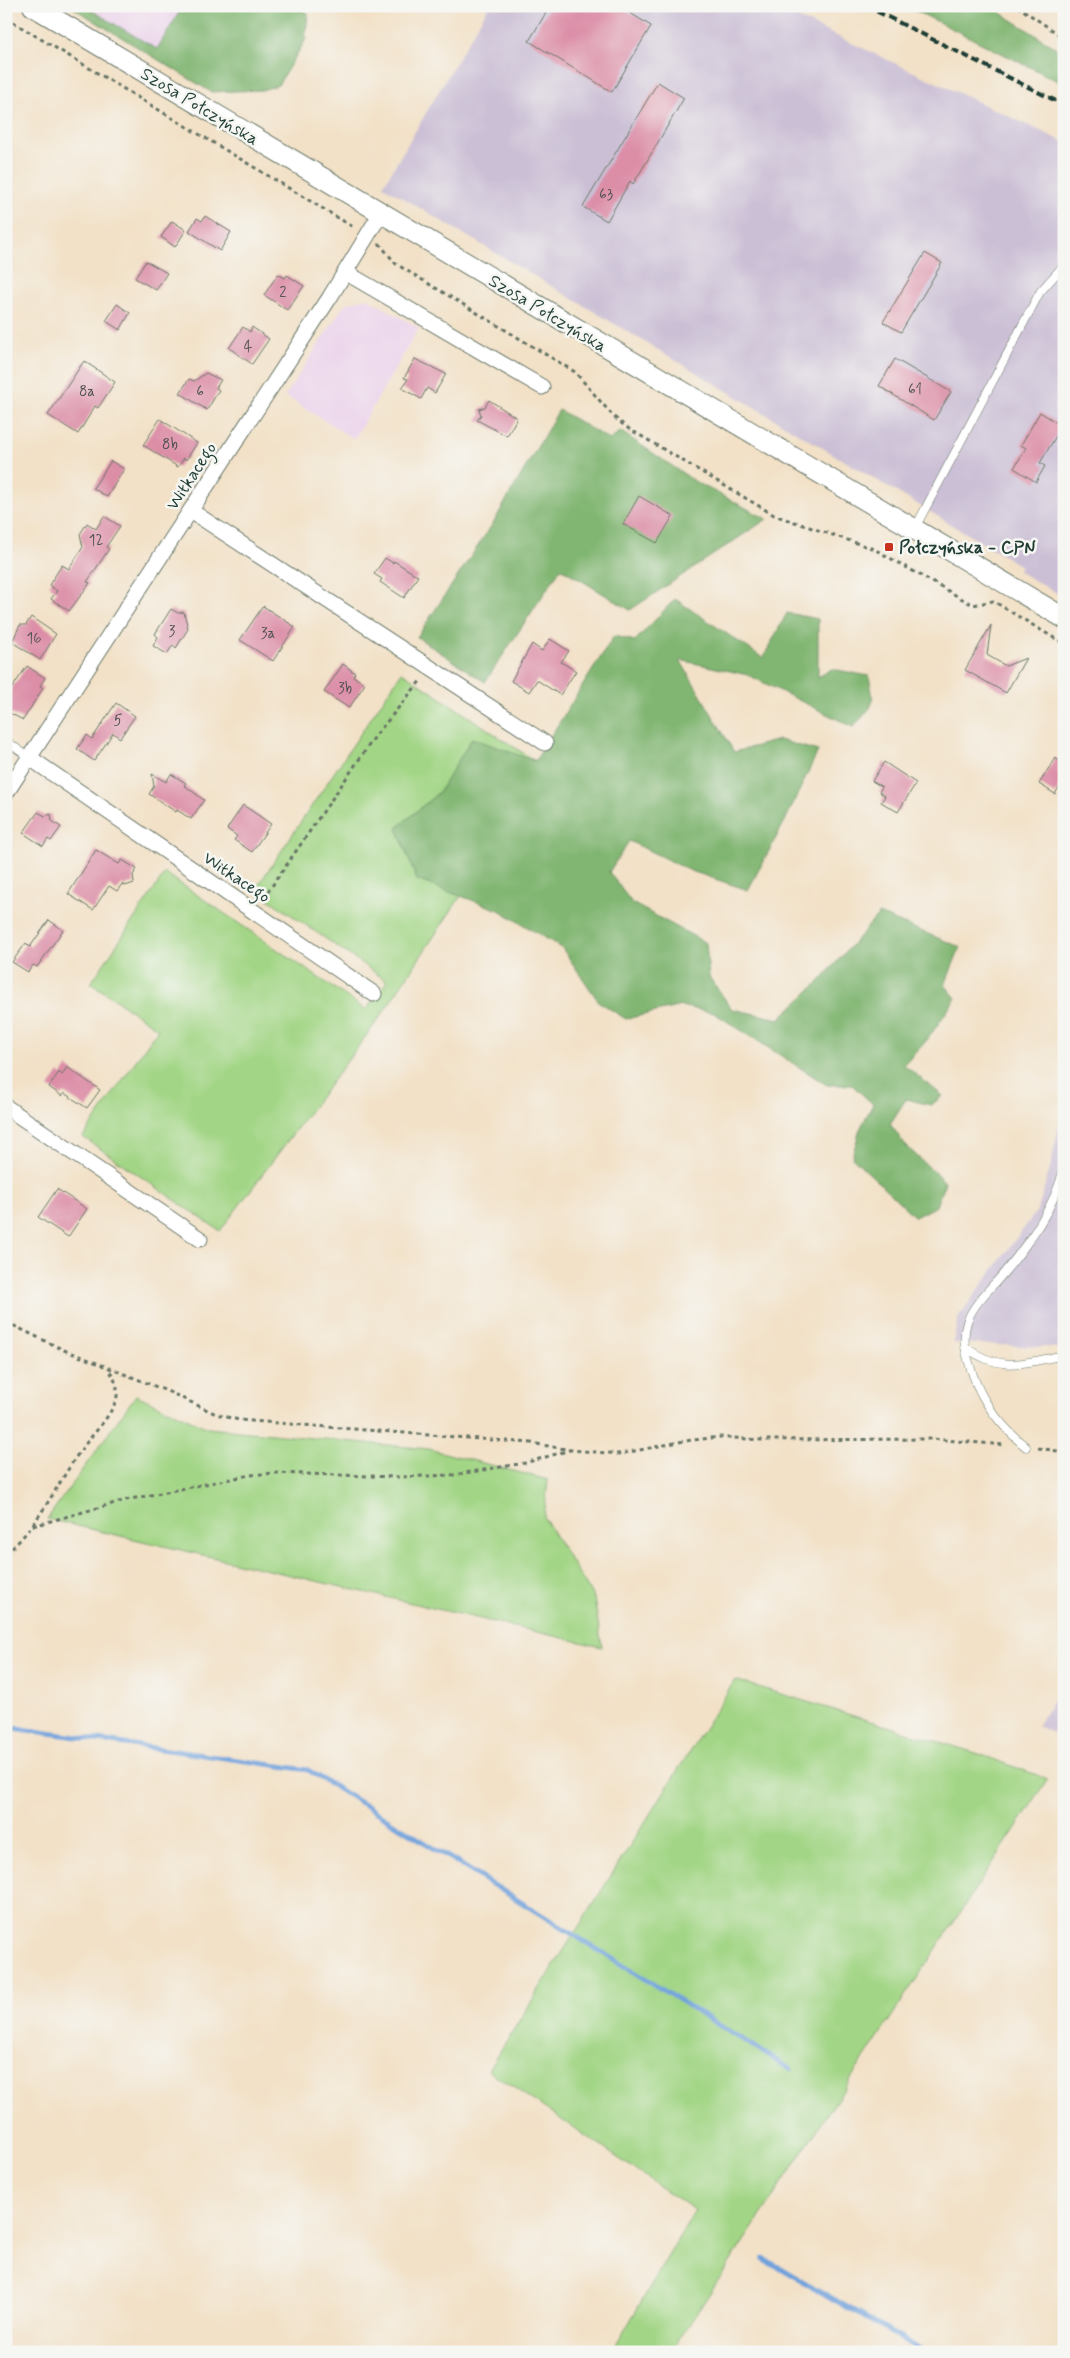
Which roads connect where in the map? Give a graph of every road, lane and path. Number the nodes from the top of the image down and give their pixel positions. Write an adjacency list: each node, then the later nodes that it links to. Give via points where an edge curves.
1 (33, 6): 5 (main road, Szosa Połczyńska)
2 (1017, 6): 4 (path)
3 (6, 18): 6 (path)
4 (1064, 38)
5 (381, 213): 6 (street, Witkacego); 11 (main road, Szosa Połczyńska)
6 (367, 235): 8 (street, Witkacego); 13 (path, via 378,242 396,264 575,372 626,427 774,515 874,549 973,605 993,601)
7 (1064, 265): 11 (lane, via 1040,292)
8 (345, 272): 9 (street); 10 (street, Witkacego)
9 (542, 387)
10 (191, 511): 14 (street); 17 (street, Witkacego)
11 (914, 529): 12 (main road, Szosa Połczyńska)
12 (1064, 618)
13 (1064, 644)
14 (431, 669): 16 (street); 19 (path, via 376,734)
15 (6, 741): 17 (lane)
16 (545, 743)
17 (30, 758): 18 (street, Witkacego); 19 (street, Witkacego)
18 (6, 793)
19 (255, 912): 20 (street, Witkacego)
20 (374, 994)
21 (6, 1107): 23 (street)
22 (1064, 1168): 25 (lane, via 1058,1189 1038,1225 1019,1254 974,1308 964,1336)
23 (200, 1239)
24 (6, 1322): 27 (path)
25 (966, 1347): 26 (lane, via 994,1363 1012,1364); 28 (lane, via 976,1385 992,1414)
26 (1064, 1355)
27 (107, 1367): 29 (path, via 216,1414 239,1420 531,1443); 31 (path, via 116,1384 117,1399)
28 (1026, 1447): 29 (path, via 932,1439 761,1440 721,1437 620,1454); 30 (path)
29 (571, 1450): 31 (path, via 526,1463 453,1475 250,1475 126,1500)
30 (1064, 1452)
31 (33, 1526): 32 (path)
32 (6, 1554)

